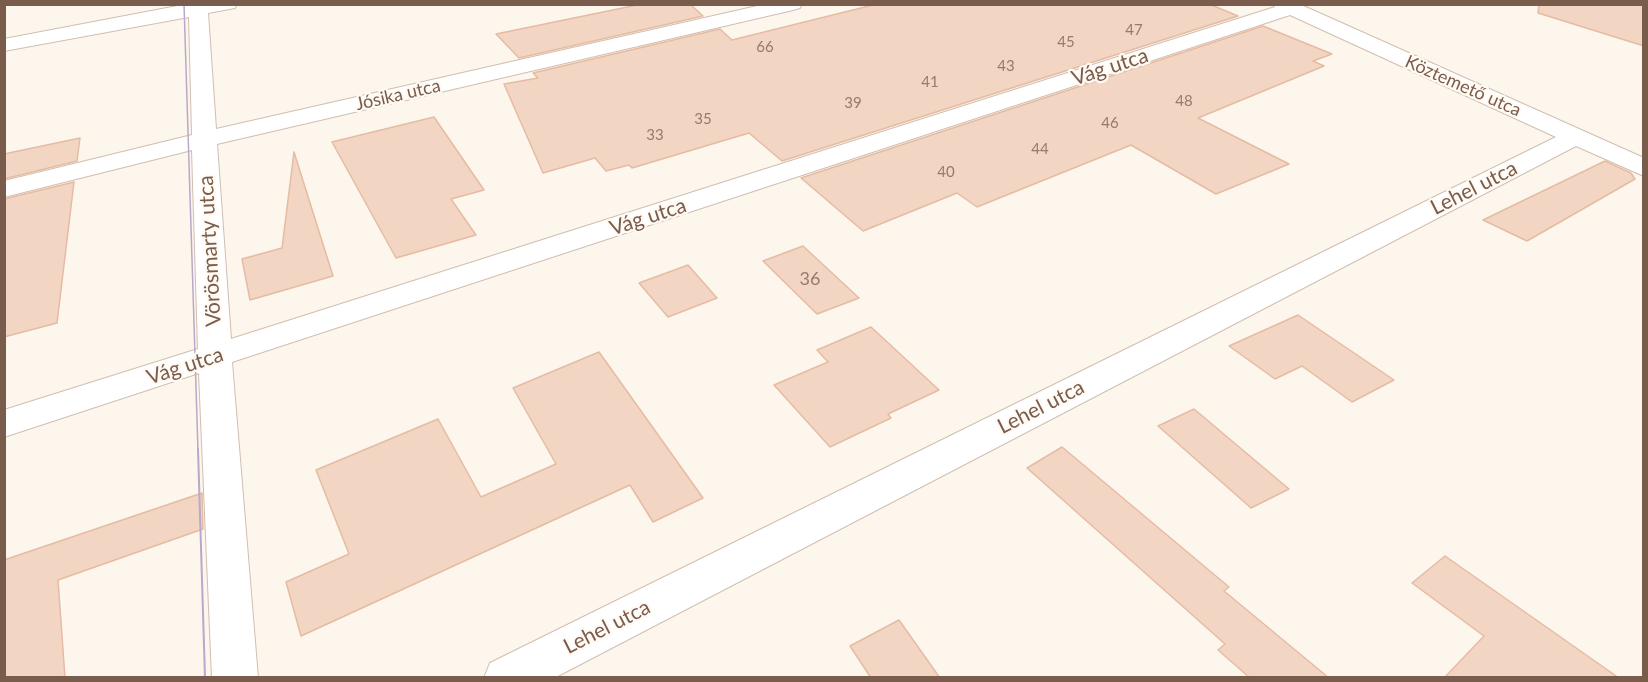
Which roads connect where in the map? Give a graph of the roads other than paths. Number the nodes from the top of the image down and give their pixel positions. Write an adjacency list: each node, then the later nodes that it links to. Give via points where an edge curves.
1 (793, 4): 6 (street, Jósika utca)
2 (208, 6): 4 (street); 6 (street, Vörösmarty utca)
3 (1286, 6): 5 (street, Köztemető utca); 11 (street, Vág utca)
4 (4, 45)
5 (1575, 137): 8 (street, Köztemető utca); 14 (street, Lehel utca)
6 (205, 139): 10 (street, Jósika utca); 11 (street, Vörösmarty utca)
7 (1644, 145): 8 (street)
8 (1621, 157): 9 (street, Köztemető utca)
9 (1644, 168)
10 (4, 189)
11 (215, 357): 12 (street, Vág utca); 13 (street, Vörösmarty utca)
12 (4, 424)
13 (235, 678)
14 (507, 678)

